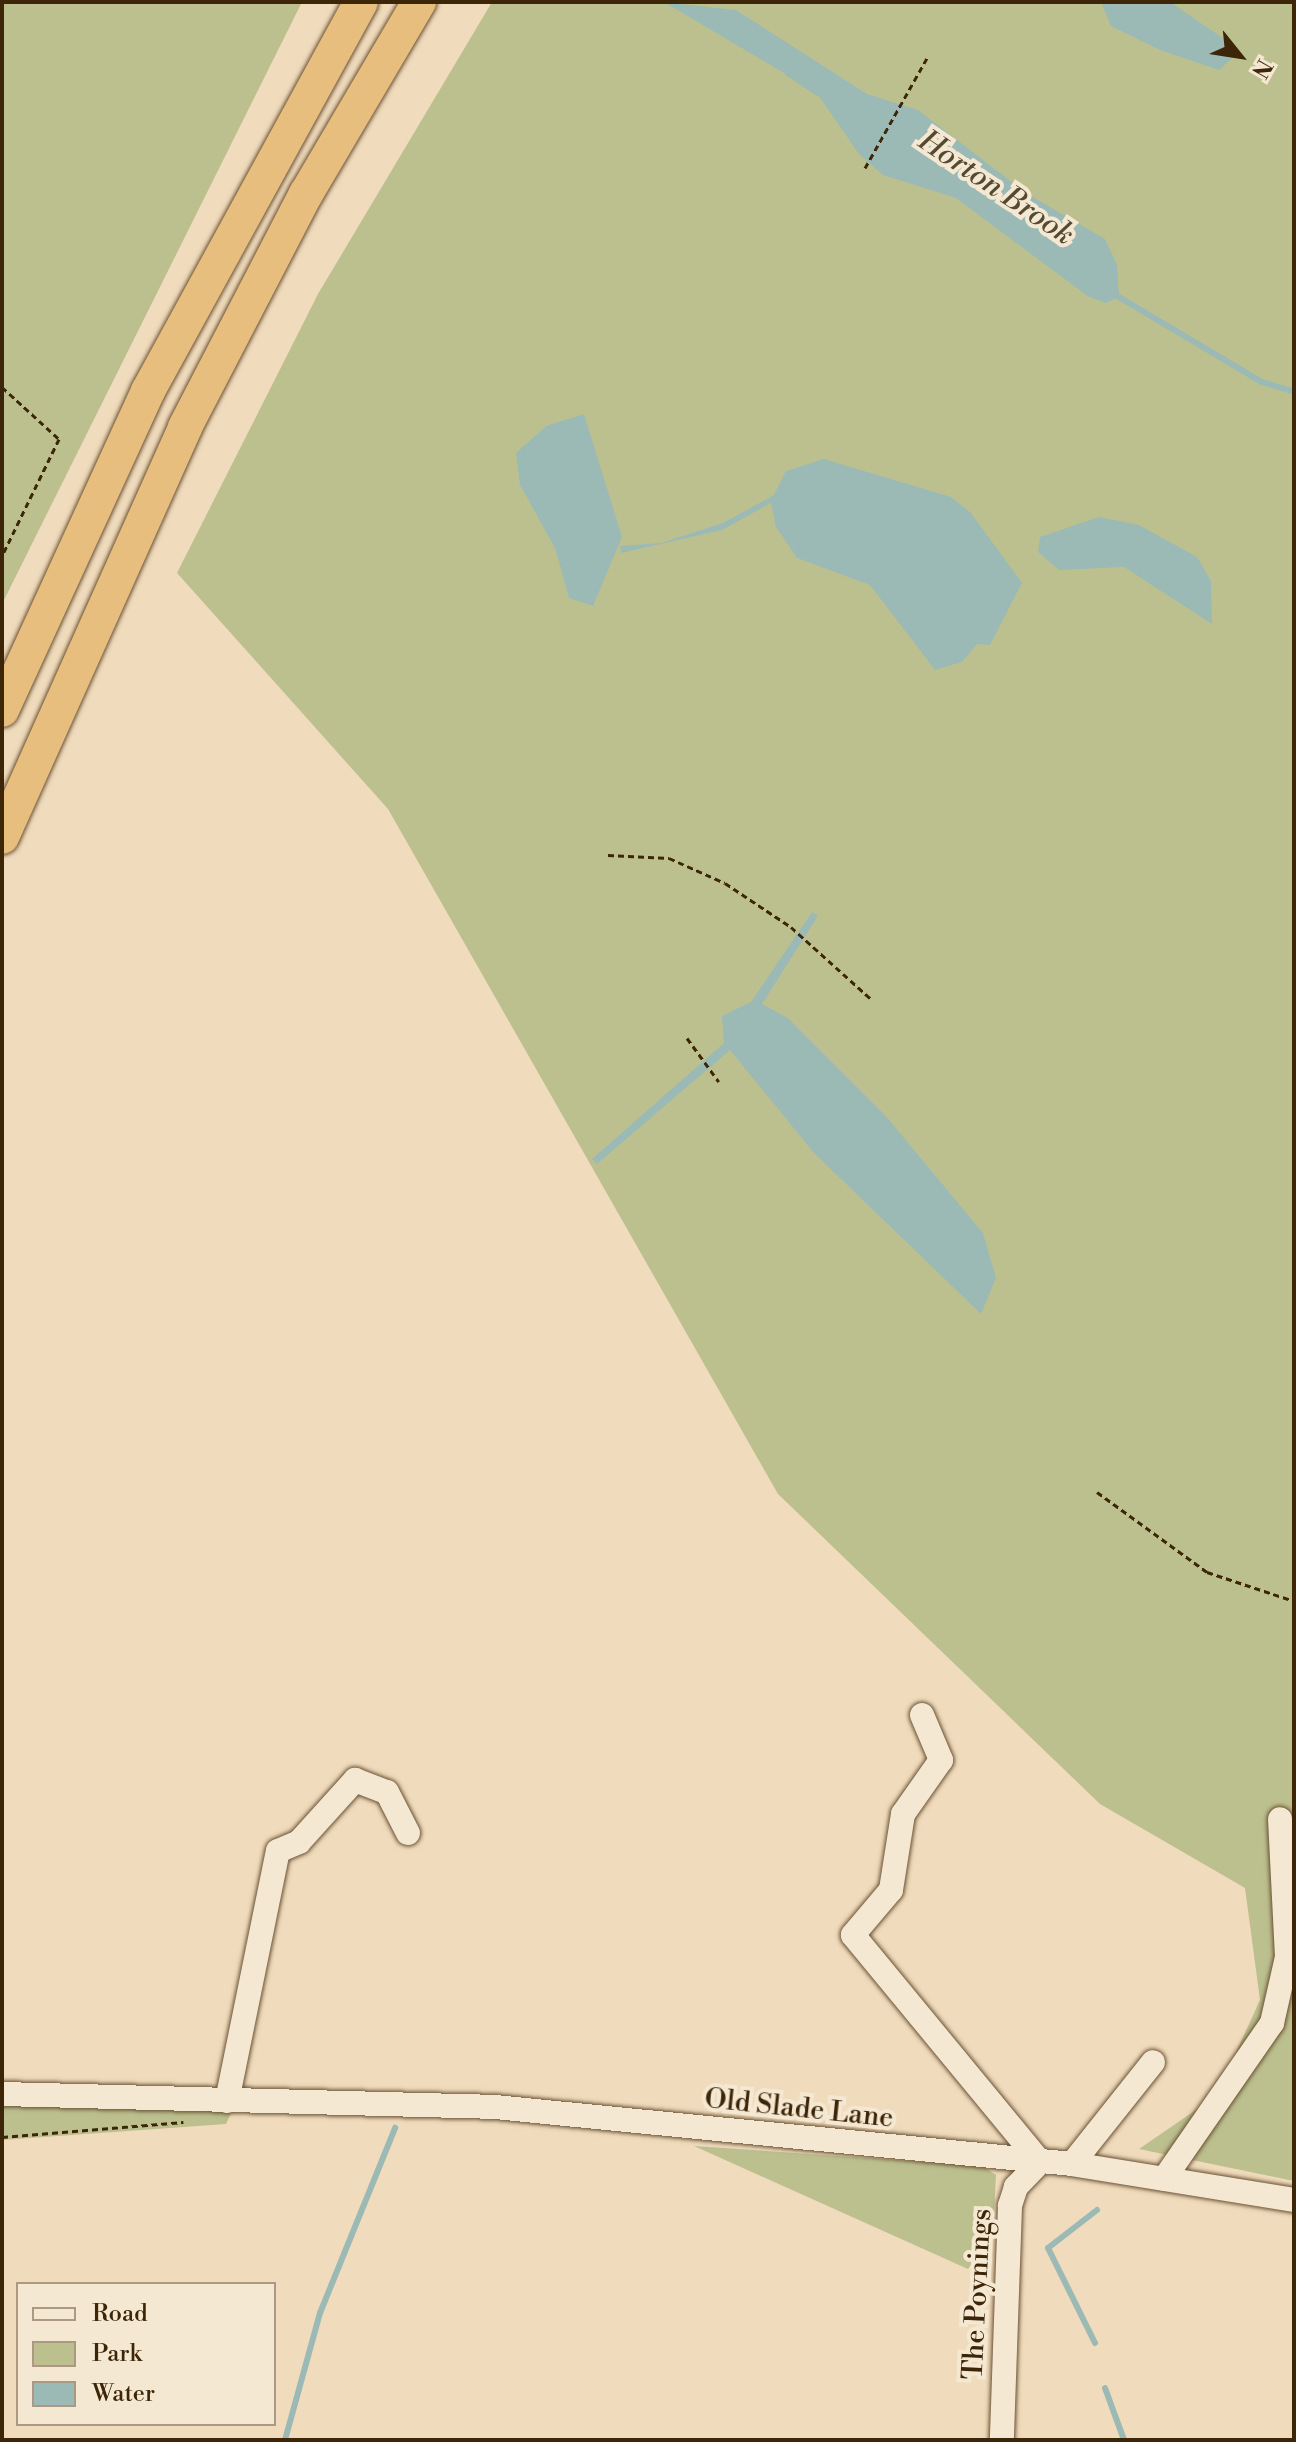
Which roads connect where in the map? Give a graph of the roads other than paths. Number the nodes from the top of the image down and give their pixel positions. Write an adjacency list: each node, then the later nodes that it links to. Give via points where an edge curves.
1 (361, 2): 3 (highway, via 148,391)
2 (419, 2): 4 (highway, via 306,194 185,427)
3 (2, 710)
4 (2, 837)
5 (922, 1715): 11 (street, via 941,1760 903,1814 891,1890 853,1935)
6 (1280, 1819): 13 (street, via 1287,1957 1272,2023)
7 (408, 1833): 10 (street, via 387,1792 355,1780 299,1842 278,1851)
8 (1153, 2062): 12 (street)
9 (2, 2094): 10 (street, Old Slade Lane)
10 (227, 2101): 11 (street, Old Slade Lane, via 495,2107)
11 (1040, 2162): 12 (street, Old Slade Lane); 15 (street, The Poynings, via 1016,2187 1010,2206)
12 (1072, 2164): 13 (street, Old Slade Lane)
13 (1164, 2179): 14 (street, Old Slade Lane)
14 (1294, 2200)
15 (1002, 2440)

